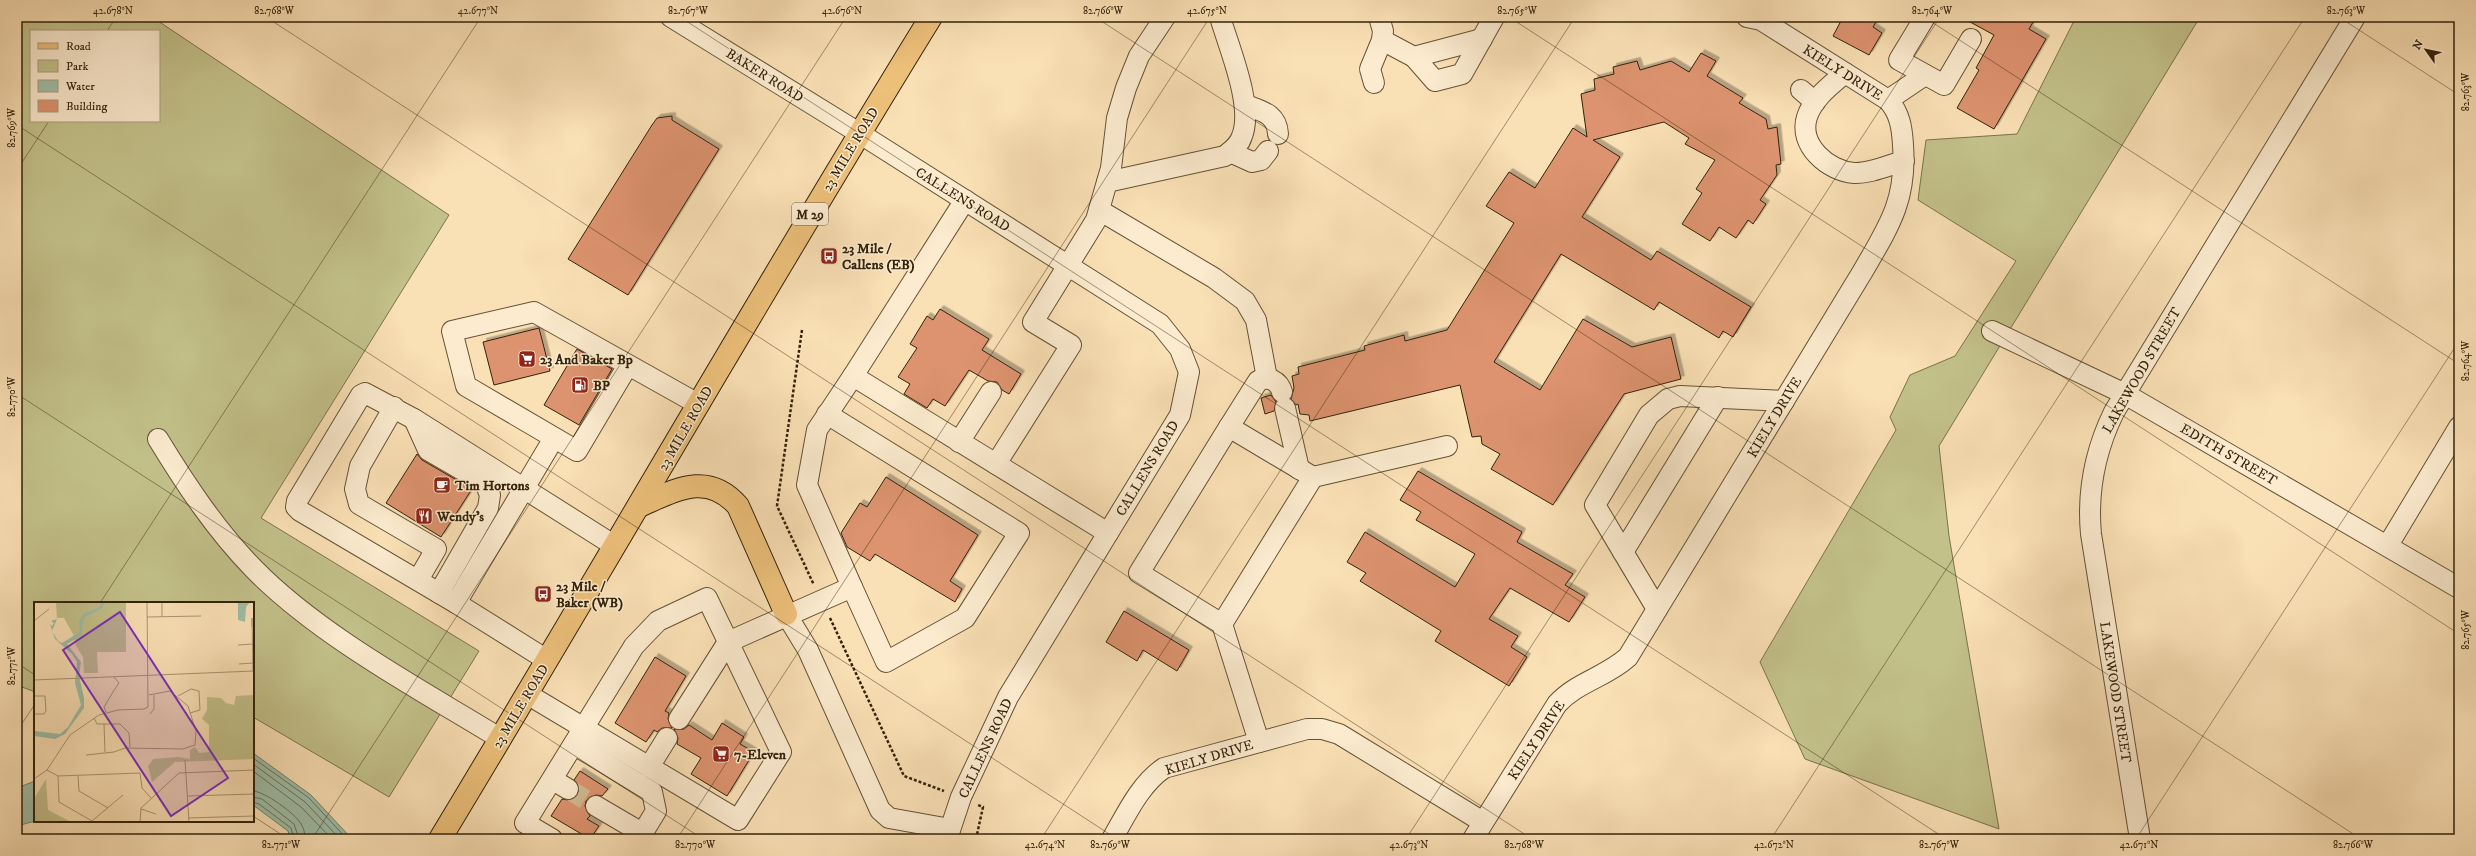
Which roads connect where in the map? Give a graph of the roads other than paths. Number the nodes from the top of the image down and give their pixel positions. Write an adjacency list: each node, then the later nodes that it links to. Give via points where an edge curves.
1 (671, 17): 19 (street, BAKER ROAD)
2 (931, 17): 19 (main road, 23 MILE ROAD / M 29)
3 (1165, 17): 24 (street, via 1139,56 1126,88 1117,118)
4 (1220, 17): 18 (street)
5 (1379, 17): 12 (street, via 1383,31)
6 (1494, 17): 10 (street)
7 (1925, 17): 15 (street, via 1899,60)
8 (2355, 17): 33 (street, LAKEWOOD STREET)
9 (1754, 18): 14 (street, KIELY DRIVE)
10 (1482, 39): 13 (street); 13 (street, via 1462,74 1435,81)
11 (1971, 39): 15 (street, via 1944,86)
12 (1382, 40): 13 (street); 16 (street, via 1370,69)
13 (1414, 57)
14 (1845, 73): 17 (street, KIELY DRIVE); 23 (street, via 1808,96 1806,127 1812,148 1825,162 1854,173)
15 (1925, 75): 17 (street)
16 (1374, 83)
17 (1888, 100): 23 (street, KIELY DRIVE, via 1898,116)
18 (1246, 105): 20 (street, via 1270,114 1278,124); 22 (street, via 1243,135)
19 (859, 133): 25 (street, CALLENS ROAD); 36 (main road, 23 MILE ROAD / M 29)
20 (1278, 134)
21 (1268, 151): 22 (street, via 1261,160 1252,162)
22 (1230, 152): 24 (street, via 1225,156)
23 (1904, 161): 35 (street, KIELY DRIVE, via 1902,190 1889,224)
24 (1107, 182): 26 (street)
25 (965, 200): 27 (street, CALLENS ROAD); 30 (street)
26 (1099, 210): 27 (street, via 1096,220); 31 (street, via 1214,278 1245,302 1256,320)
27 (1068, 265): 46 (street, via 1033,322 1071,345); 50 (street, CALLENS ROAD, via 1160,324 1180,348 1189,372 1180,415)
28 (1992, 331): 33 (street, EDITH STREET)
29 (628, 366): 36 (street); 42 (street, via 577,451); 42 (street, via 534,312 452,331 466,386)
30 (853, 376): 38 (street); 44 (street)
31 (1267, 378): 40 (street, via 1258,381); 47 (street, via 1277,383)
32 (991, 392): 44 (street)
33 (2125, 394): 51 (street, EDITH STREET); 79 (street, LAKEWOOD STREET, via 2099,447 2089,518)
34 (1718, 397): 35 (street); 53 (street); 53 (street, via 1680,396 1668,399 1649,415 1595,505)
35 (1784, 401): 59 (street, KIELY DRIVE)
36 (698, 404): 49 (main road, 23 MILE ROAD / M 29)
37 (394, 407): 39 (street); 54 (street, via 360,466 355,489 360,504 436,549); 54 (street, via 370,393 361,395 297,501 296,507)
38 (827, 414): 55 (street, via 817,430 807,485); 55 (street, via 1019,533 965,618 886,662)
39 (414, 419): 48 (street); 57 (street, via 428,450 485,482 490,495 488,508)
40 (1229, 427): 47 (street); 61 (street, via 1139,573)
41 (2459, 428): 51 (street)
42 (554, 438): 48 (street)
43 (158, 439): 68 (street, via 191,493 222,534 278,591 353,646)
44 (959, 442): 46 (street)
45 (1447, 446): 47 (street)
46 (996, 464): 50 (street)
47 (1306, 473): 61 (street)
48 (524, 490): 52 (street); 58 (street)
49 (639, 506): 52 (main road, 23 MILE ROAD / M 29); 60 (main road, via 692,486 716,489 728,496 738,506)
50 (1108, 533): 73 (street, CALLENS ROAD, via 1008,697 961,797)
51 (2388, 545): 56 (street, EDITH STREET)
52 (615, 546): 63 (main road, 23 MILE ROAD / M 29)
53 (1623, 552): 59 (street)
54 (418, 580): 57 (street)
55 (852, 587): 60 (street)
56 (2459, 588)
57 (439, 593): 58 (street)
58 (456, 603): 63 (street)
59 (1657, 609): 72 (street, KIELY DRIVE, via 1628,657 1601,676 1581,684 1557,704)
60 (786, 614): 62 (street); 73 (street, via 808,650 880,810 889,818)
61 (1222, 624): 69 (street)
62 (728, 642): 65 (street); 66 (street, via 707,598 658,621 634,646); 70 (street, via 781,752 738,820)
63 (547, 660): 64 (main road, 23 MILE ROAD / M 29)
64 (527, 694): 66 (street); 68 (main road, 23 MILE ROAD / M 29)
65 (679, 720)
66 (580, 737): 70 (street); 74 (street, via 652,792 656,811); 76 (street, via 560,784 526,823)
67 (667, 738): 70 (street)
68 (500, 739): 75 (main road, 23 MILE ROAD / M 29)
69 (1259, 742): 72 (street, KIELY DRIVE, via 1307,729 1322,729 1339,734); 77 (street, KIELY DRIVE, via 1164,768 1156,773 1135,800)
70 (649, 767)
71 (596, 806): 74 (street)
72 (1483, 822): 78 (street, KIELY DRIVE)
73 (948, 834)
74 (641, 836)
75 (440, 839)
76 (552, 839)
77 (1112, 839)
78 (1473, 839)
79 (2140, 839)

